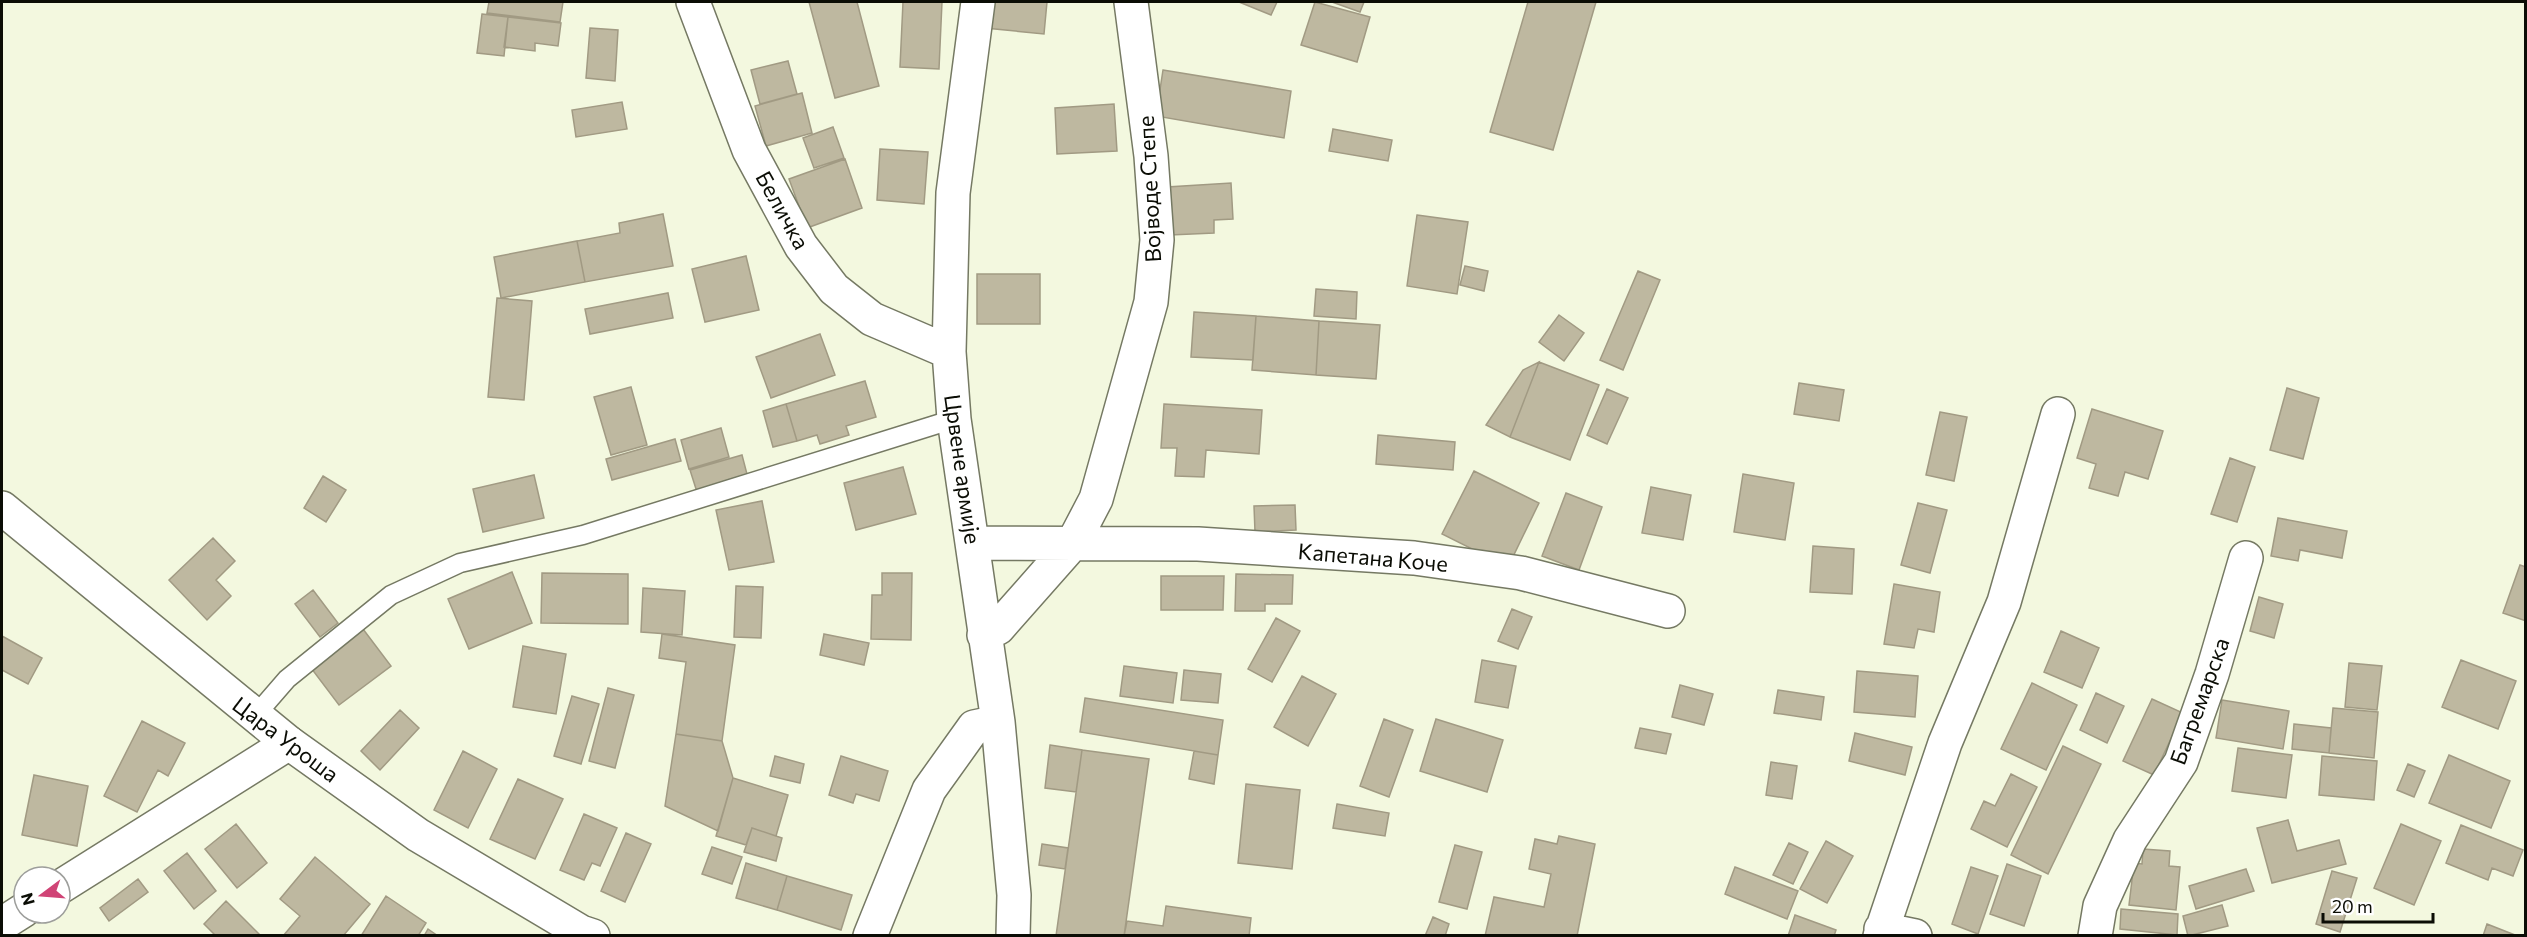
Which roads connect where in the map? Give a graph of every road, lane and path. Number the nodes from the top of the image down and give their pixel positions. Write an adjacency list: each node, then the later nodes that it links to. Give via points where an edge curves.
1 (693, 2): 4 (street, Беличка, via 749,150 801,246 834,290 872,320)
2 (978, 2): 4 (street, Црвене армије, via 953,193)
3 (1131, 2): 9 (street, Војводе Степе, via 1151,156 1156,240 1151,302 1096,499)
4 (950, 352): 6 (street, Црвене армије)
5 (2058, 414): 17 (street, via 2004,602 1945,743)
6 (954, 419): 8 (street, Црвене армије); 13 (lane, via 583,535 460,563 390,595 287,679)
7 (2, 508): 13 (street, Цара Уроша)
8 (973, 543): 9 (street, Капетана Коче); 12 (street, Црвене армије)
9 (1073, 543): 11 (street, Капетана Коче, via 1198,544 1414,558 1521,573); 12 (street, via 998,628)
10 (2246, 558): 22 (street, Багремарска, via 2181,762 2130,840 2100,906)
11 (1668, 611)
12 (984, 635): 14 (street, Црвене армије)
13 (254, 717): 15 (street, Цара Уроша)
14 (998, 722): 19 (street, via 974,727 929,790); 20 (street, Црвене армије, via 1014,895)
15 (289, 743): 16 (street); 18 (street, Цара Уроша, via 418,835)
16 (72, 879)
17 (1880, 932): 21 (street)
18 (585, 934)
19 (870, 936)
20 (1013, 936)
21 (1915, 936)
22 (2095, 936)

